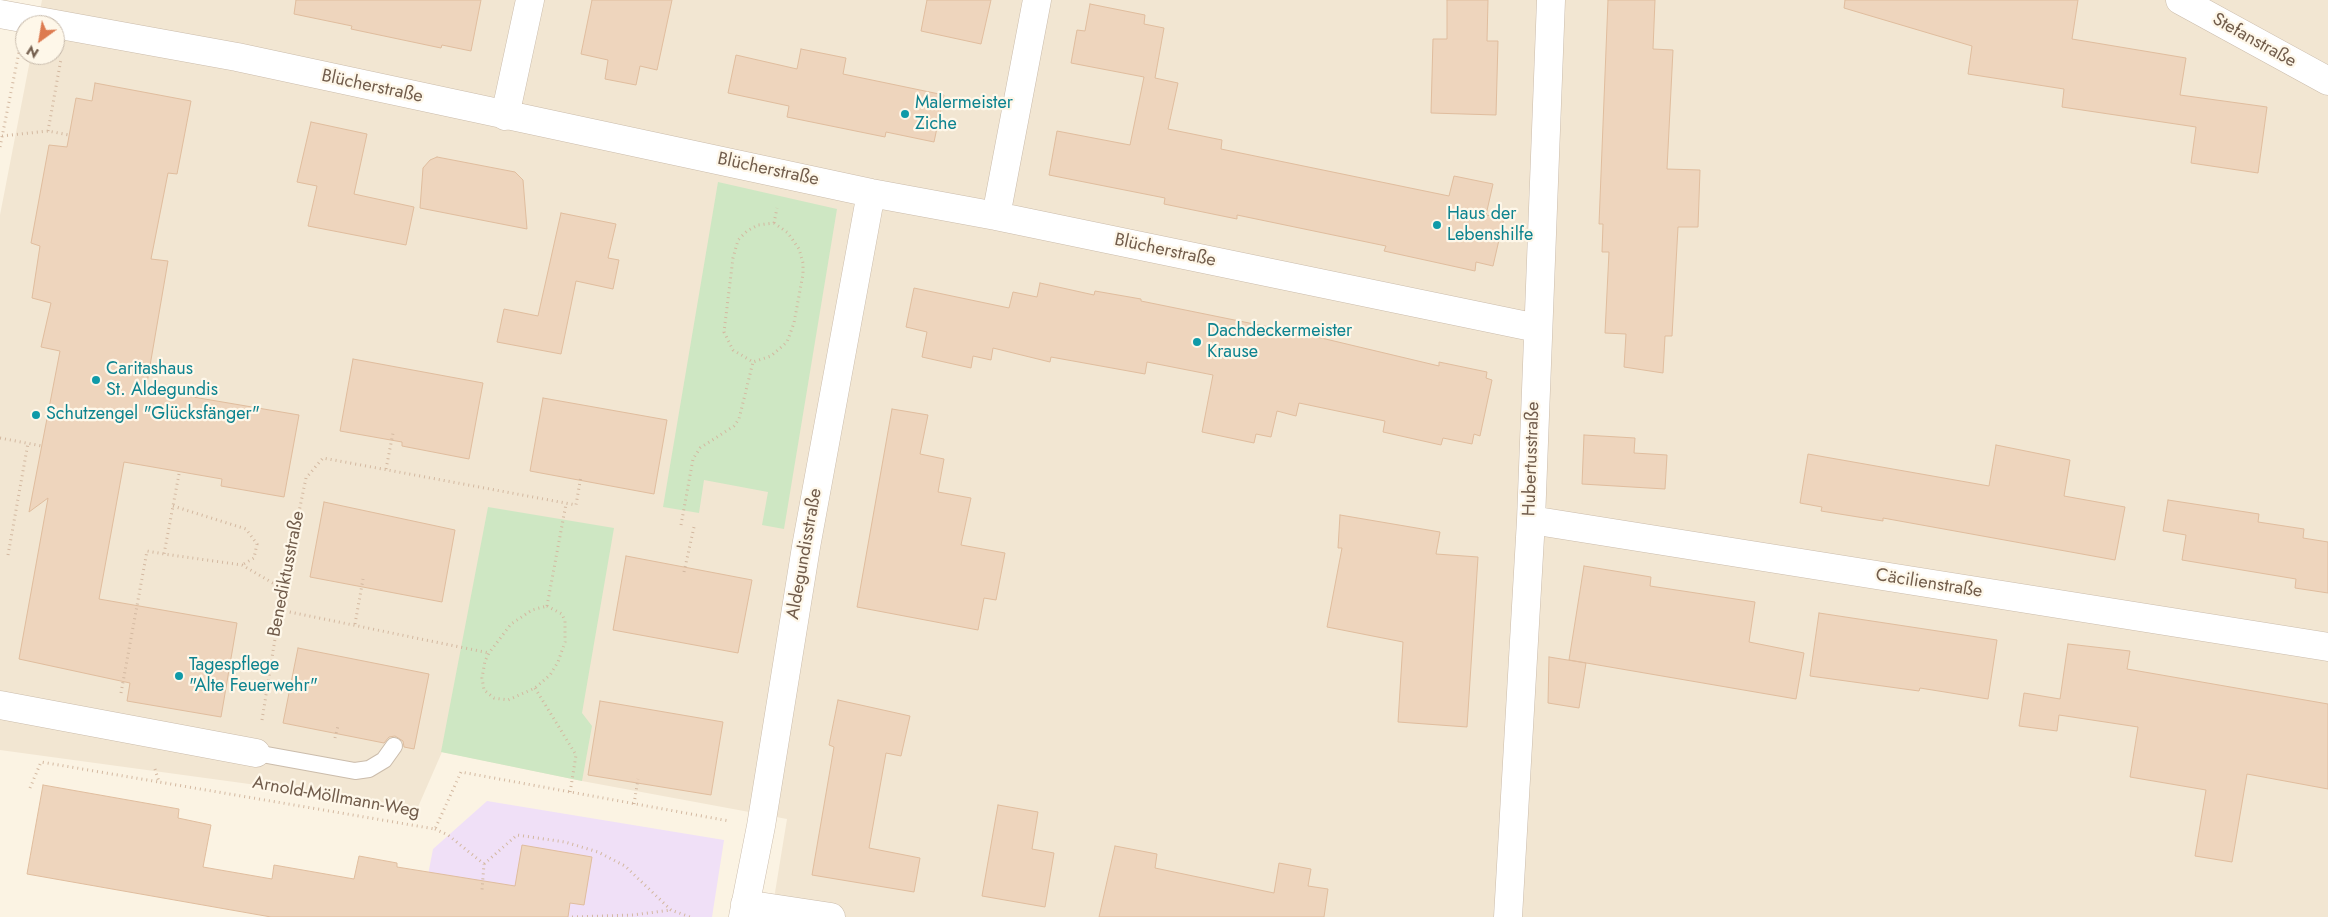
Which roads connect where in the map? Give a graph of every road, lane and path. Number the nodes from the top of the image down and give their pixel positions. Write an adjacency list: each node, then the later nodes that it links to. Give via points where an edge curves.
1 (530, 0): 8 (street)
2 (1037, 0): 14 (street)
3 (1552, 0): 15 (street, Hubertusstraße)
4 (2180, 0): 7 (street, Stefanstraße)
5 (13, 16): 8 (street, Blücherstraße, via 237,57); 10 (path)
6 (60, 65): 9 (path)
7 (2328, 81)
8 (506, 116): 13 (street, Blücherstraße)
9 (48, 131): 10 (path); 11 (path)
10 (1, 134): 12 (path)
11 (69, 135)
12 (0, 147)
13 (871, 193): 14 (street, Blücherstraße); 50 (street, Aldegundisstraße, via 807,540)
14 (996, 216): 15 (street, Blücherstraße)
15 (1537, 328): 26 (street, Hubertusstraße)
16 (753, 362): 16 (path, via 771,356 787,342 803,274 799,249 774,223 758,225 747,231 738,240 733,258 724,332 733,350); 27 (path, via 739,419 734,426 700,448 693,459)
17 (393, 433): 21 (path)
18 (0, 438): 19 (path)
19 (28, 444): 20 (path); 30 (path)
20 (42, 446)
21 (386, 469): 24 (path, Benediktusstraße); 34 (path, Benediktusstraße, via 323,458 306,478)
22 (178, 474): 25 (path)
23 (581, 476): 24 (path, Benediktusstraße, via 576,506)
24 (566, 504): 35 (path)
25 (173, 506): 29 (path); 31 (path, via 246,529 257,544 254,558)
26 (1531, 520): 38 (street, Cäcilienstraße); 59 (street, Hubertusstraße)
27 (681, 525)
28 (694, 527): 32 (path)
29 (164, 554): 31 (path); 42 (path, via 146,551)
30 (8, 555)
31 (242, 565): 34 (path)
32 (684, 572)
33 (363, 579): 37 (path)
34 (283, 589): 36 (path, Benediktusstraße)
35 (547, 606): 39 (path, via 532,610 511,624); 40 (path, via 562,614 565,642 554,669)
36 (280, 610): 37 (path); 44 (path, Benediktusstraße)
37 (355, 624): 39 (path)
38 (2328, 647)
39 (489, 652): 40 (path, via 482,678 487,695 508,700)
40 (535, 688): 48 (path, via 576,755)
41 (0, 705): 42 (street)
42 (129, 729): 44 (street); 46 (path)
43 (394, 746): 44 (lane, via 384,760 369,769 355,770)
44 (256, 753)
45 (638, 779): 49 (path)
46 (159, 782): 47 (path, Arnold-Möllmann-Weg, via 40,762); 51 (path, Arnold-Möllmann-Weg)
47 (30, 788)
48 (570, 793): 49 (path, Arnold-Möllmann-Weg); 51 (path, Arnold-Möllmann-Weg, via 461,772)
49 (634, 804): 50 (path, Arnold-Möllmann-Weg)
50 (761, 826): 55 (street, Aldegundisstraße)
51 (435, 829): 52 (path, via 448,835)
52 (484, 864): 53 (path); 54 (path, via 517,835 565,842 598,852 625,866)
53 (482, 890)
54 (672, 910): 56 (path); 57 (path)
55 (744, 911): 58 (street)
56 (572, 917)
57 (690, 917)
58 (831, 917)
59 (1508, 917)

